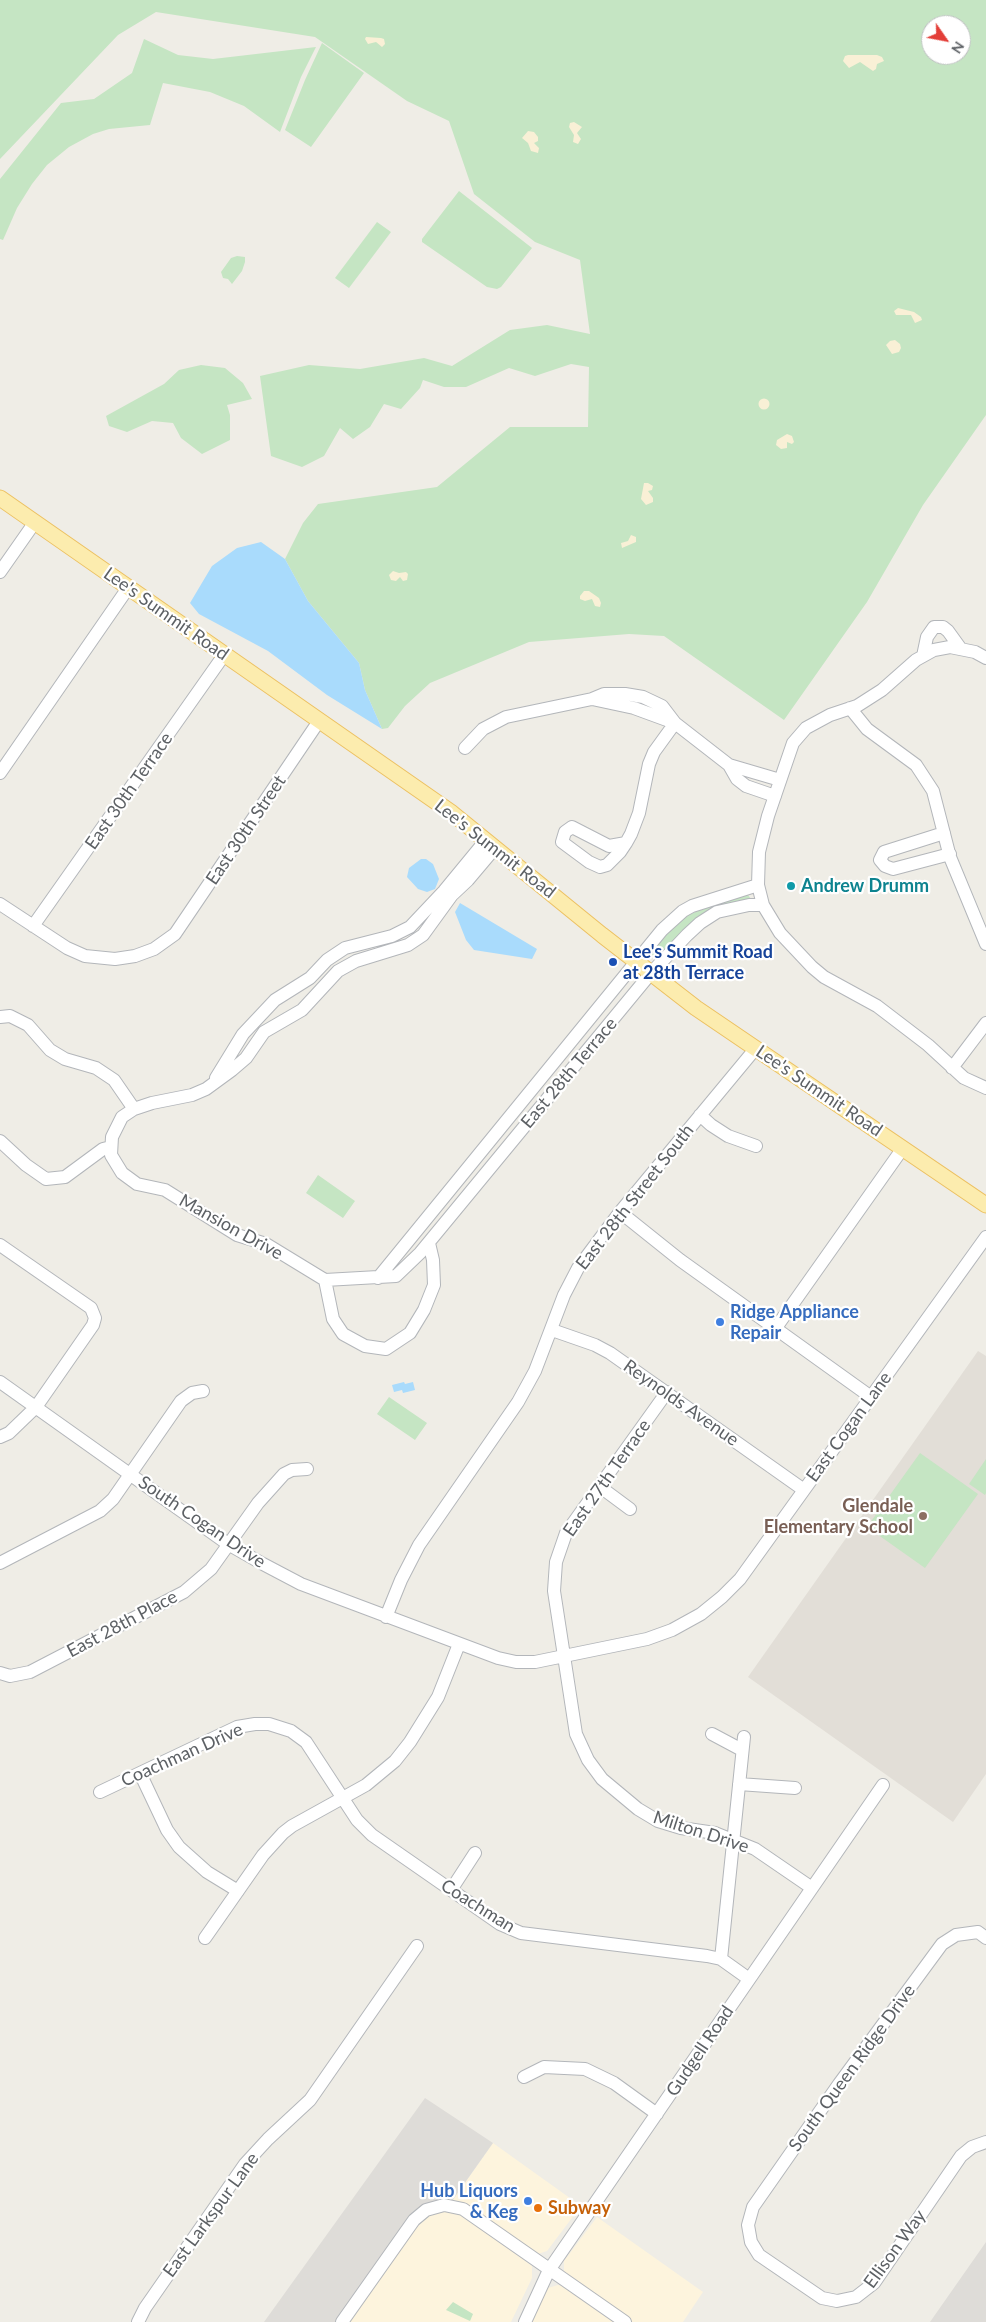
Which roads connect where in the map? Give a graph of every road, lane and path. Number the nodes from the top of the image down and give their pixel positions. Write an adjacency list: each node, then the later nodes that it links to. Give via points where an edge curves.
1 (0, 498): 2 (main road, Lee's Summit Road)
2 (35, 522): 3 (street); 4 (main road, Lee's Summit Road)
3 (0, 572)
4 (128, 588): 6 (main road, Lee's Summit Road); 14 (street)
5 (961, 649): 7 (street, via 934,650); 7 (street, via 943,627 934,628 927,636); 8 (street)
6 (224, 655): 10 (main road, Lee's Summit Road); 24 (street, East 30th Terrace)
7 (924, 656): 9 (street, via 882,690)
8 (986, 658)
9 (850, 708): 15 (street, via 830,714 806,728 793,743); 17 (street, via 867,729 916,765 934,791)
10 (319, 721): 19 (main road, Lee's Summit Road, via 452,813); 24 (street, East 30th Street, via 171,937 154,949 135,956 100,958 67,948)
11 (675, 723): 12 (street, via 666,710 643,698 612,694 506,717 483,729); 13 (street); 18 (street, via 649,764 639,813)
12 (465, 748)
13 (729, 765): 15 (street); 16 (street, via 746,786)
14 (0, 773)
15 (780, 780): 16 (street)
16 (775, 796): 21 (street, via 759,852)
17 (944, 833): 20 (street); 20 (street, via 884,852 880,860 893,869)
18 (626, 843): 18 (street, via 607,865 600,866 562,842 565,832 572,827 609,846)
19 (490, 844): 26 (main road, Lee's Summit Road); 33 (street, via 410,927 392,936 345,948 327,960 310,978 276,1000 243,1034 216,1079); 33 (street, via 468,880 452,895 423,936 408,945 338,971 302,1010 264,1032 246,1058)
20 (950, 854): 25 (street)
21 (758, 885): 23 (street); 26 (street, East 28th Terrace, via 683,911 662,930)
22 (0, 904): 24 (street)
23 (763, 905): 27 (street, East 28th Terrace, via 717,912 686,935); 31 (street, via 780,933 824,977 877,1006)
24 (33, 926)
25 (986, 944)
26 (637, 962): 27 (main road, Lee's Summit Road); 45 (street, East 28th Terrace)
27 (651, 973): 30 (main road, Lee's Summit Road); 43 (street, East 28th Terrace)
28 (0, 1017): 34 (street, via 10,1016 28,1025 50,1050 65,1059 96,1068 114,1080)
29 (986, 1023): 31 (street)
30 (756, 1048): 35 (street, East 28th Street South); 39 (main road, Lee's Summit Road)
31 (952, 1068): 32 (street, via 964,1078)
32 (986, 1088)
33 (206, 1089): 34 (street)
34 (134, 1109): 38 (street, via 122,1116 112,1137)
35 (700, 1115): 37 (street, via 728,1136); 41 (street, East 28th Street South)
36 (0, 1141): 38 (street, via 46,1179 65,1177 103,1149)
37 (756, 1146)
38 (112, 1147): 46 (street, Mansion Drive, via 111,1156 122,1173 137,1184 165,1190 237,1235 266,1244)
39 (903, 1148): 40 (main road, Lee's Summit Road); 47 (street)
40 (986, 1206)
41 (620, 1212): 47 (street); 48 (street, East 28th Street South, via 578,1268)
42 (986, 1237): 52 (street, East Cogan Lane)
43 (429, 1242): 45 (street, East 28th Terrace, via 396,1276); 46 (street, via 434,1285 424,1310 410,1334 386,1349 365,1346 342,1334 334,1319)
44 (0, 1245): 53 (street, via 91,1308 94,1315 93,1325)
45 (378, 1278): 46 (street, East 28th Terrace)
46 (325, 1280)
47 (775, 1329): 52 (street)
48 (552, 1330): 51 (street, Reynolds Avenue, via 610,1353); 62 (street, East 28th Street South, via 518,1402 418,1545)
49 (0, 1382): 53 (street, South Cogan Drive)
50 (203, 1391): 56 (street, via 192,1392 180,1401)
51 (667, 1392): 57 (street, East 27th Terrace); 58 (street, Reynolds Avenue)
52 (871, 1398): 58 (street, East Cogan Lane)
53 (36, 1407): 54 (street, via 9,1433); 56 (street, South Cogan Drive)
54 (0, 1437)
55 (307, 1469): 60 (street, East 28th Place, via 284,1474)
56 (131, 1474): 60 (street, South Cogan Drive); 61 (street, via 100,1511)
57 (599, 1486): 59 (street); 64 (street, East 27th Terrace, via 566,1532 556,1562 554,1591)
58 (804, 1490): 64 (street, East Cogan Lane, via 740,1579 701,1614 647,1639)
59 (630, 1509)
60 (228, 1544): 62 (street, South Cogan Drive, via 301,1584); 65 (street, East 28th Place, via 211,1569 184,1592 30,1672 10,1676)
61 (0, 1563)
62 (386, 1617): 63 (street, South Cogan Drive)
63 (460, 1644): 64 (street, South Cogan Drive, via 516,1662); 73 (street, via 438,1697 410,1742 379,1775)
64 (564, 1656): 74 (street, Milton Drive, via 576,1734 588,1760 602,1779 638,1809 658,1820)
65 (0, 1674)
66 (266, 1724): 68 (street, Coachman Drive, via 238,1727); 73 (street, Coachman, via 291,1732 306,1742)
67 (712, 1734): 69 (street, via 743,1744)
68 (140, 1773): 72 (street, Coachman Drive); 78 (street, via 167,1830 179,1847 207,1872)
69 (739, 1784): 71 (street); 74 (street)
70 (882, 1785): 76 (street, Gudgell Road)
71 (795, 1788)
72 (100, 1792)
73 (343, 1799): 77 (street, Coachman, via 372,1835); 78 (street, via 283,1833)
74 (733, 1839): 76 (street, Milton Drive, via 755,1849); 82 (street)
75 (475, 1853): 77 (street)
76 (812, 1888): 83 (street, Gudgell Road)
77 (451, 1890): 82 (street, Coachman, via 500,1924 521,1933)
78 (238, 1891): 80 (street)
79 (982, 1935): 87 (street, South Queen Ridge Drive, via 956,1935 942,1944 753,2208)
80 (205, 1938)
81 (417, 1946): 89 (street, East Larkspur Lane, via 310,2100 245,2164)
82 (721, 1959): 83 (street, Coachman)
83 (749, 1979): 85 (street, Gudgell Road)
84 (524, 2076): 85 (street, via 544,2067 585,2069 614,2082)
85 (657, 2114): 88 (street, Gudgell Road)
86 (986, 2142): 87 (street, Ellison Way, via 961,2156 874,2283 856,2297 837,2301 822,2298 759,2255 751,2242)
87 (749, 2228)
88 (549, 2270): 90 (street, via 463,2209 437,2206 414,2220); 91 (street, Gudgell Road); 92 (street)
89 (138, 2322)
90 (342, 2322)
91 (525, 2322)
92 (625, 2322)

